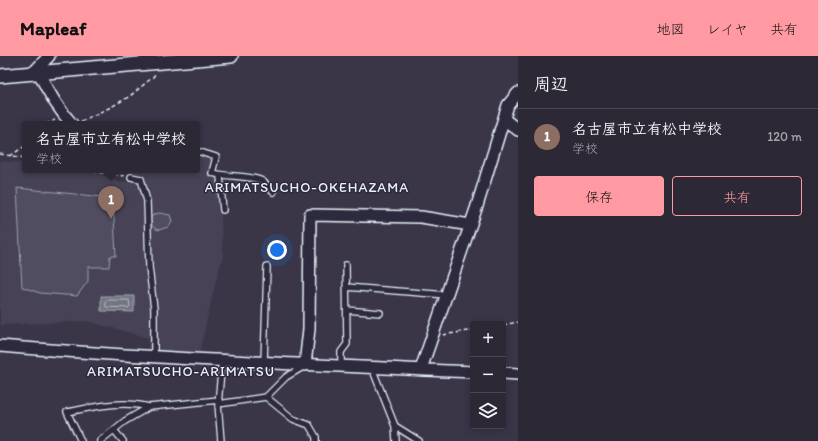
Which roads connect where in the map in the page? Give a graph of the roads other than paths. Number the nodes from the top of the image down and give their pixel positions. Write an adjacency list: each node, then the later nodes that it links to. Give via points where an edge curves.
1 (49, 56): 4 (street)
2 (231, 56): 3 (street)
3 (129, 61): 4 (street)
4 (36, 73): 5 (street); 8 (street)
5 (0, 76)
6 (518, 93): 7 (street, via 508,105)
7 (504, 119): 9 (street); 15 (street)
8 (69, 121)
9 (518, 130)
10 (200, 152): 11 (lane, via 216,157 212,174)
11 (220, 176): 13 (lane, via 263,181); 14 (lane)
12 (131, 177): 23 (lane, via 141,179 147,201 149,267 154,309)
13 (273, 192)
14 (223, 210)
15 (470, 225): 19 (street); 26 (street, via 420,218 310,215 309,329)
16 (346, 265): 18 (lane)
17 (267, 266): 25 (lane)
18 (346, 288): 19 (lane); 20 (lane)
19 (447, 295): 29 (street)
20 (347, 310): 21 (lane); 27 (lane, via 347,344 341,352)
21 (380, 313)
22 (0, 346): 23 (street)
23 (154, 358): 24 (street)
24 (222, 361): 25 (street); 34 (lane)
25 (264, 364): 26 (street)
26 (306, 365): 27 (street); 33 (lane, via 286,377)
27 (341, 367): 28 (street)
28 (372, 368): 29 (street); 36 (lane)
29 (422, 369): 30 (street)
30 (470, 372)
31 (506, 373): 32 (street)
32 (518, 374)
33 (266, 397): 34 (lane); 42 (lane, via 293,419 308,425)
34 (218, 402): 35 (lane); 41 (lane)
35 (149, 407): 37 (lane); 38 (lane, via 115,404 67,412)
36 (395, 426): 43 (lane); 44 (lane)
37 (114, 430): 39 (lane); 40 (lane)
38 (81, 441)
39 (100, 441)
40 (123, 441)
41 (221, 441)
42 (316, 441)
43 (396, 441)
44 (418, 441)

